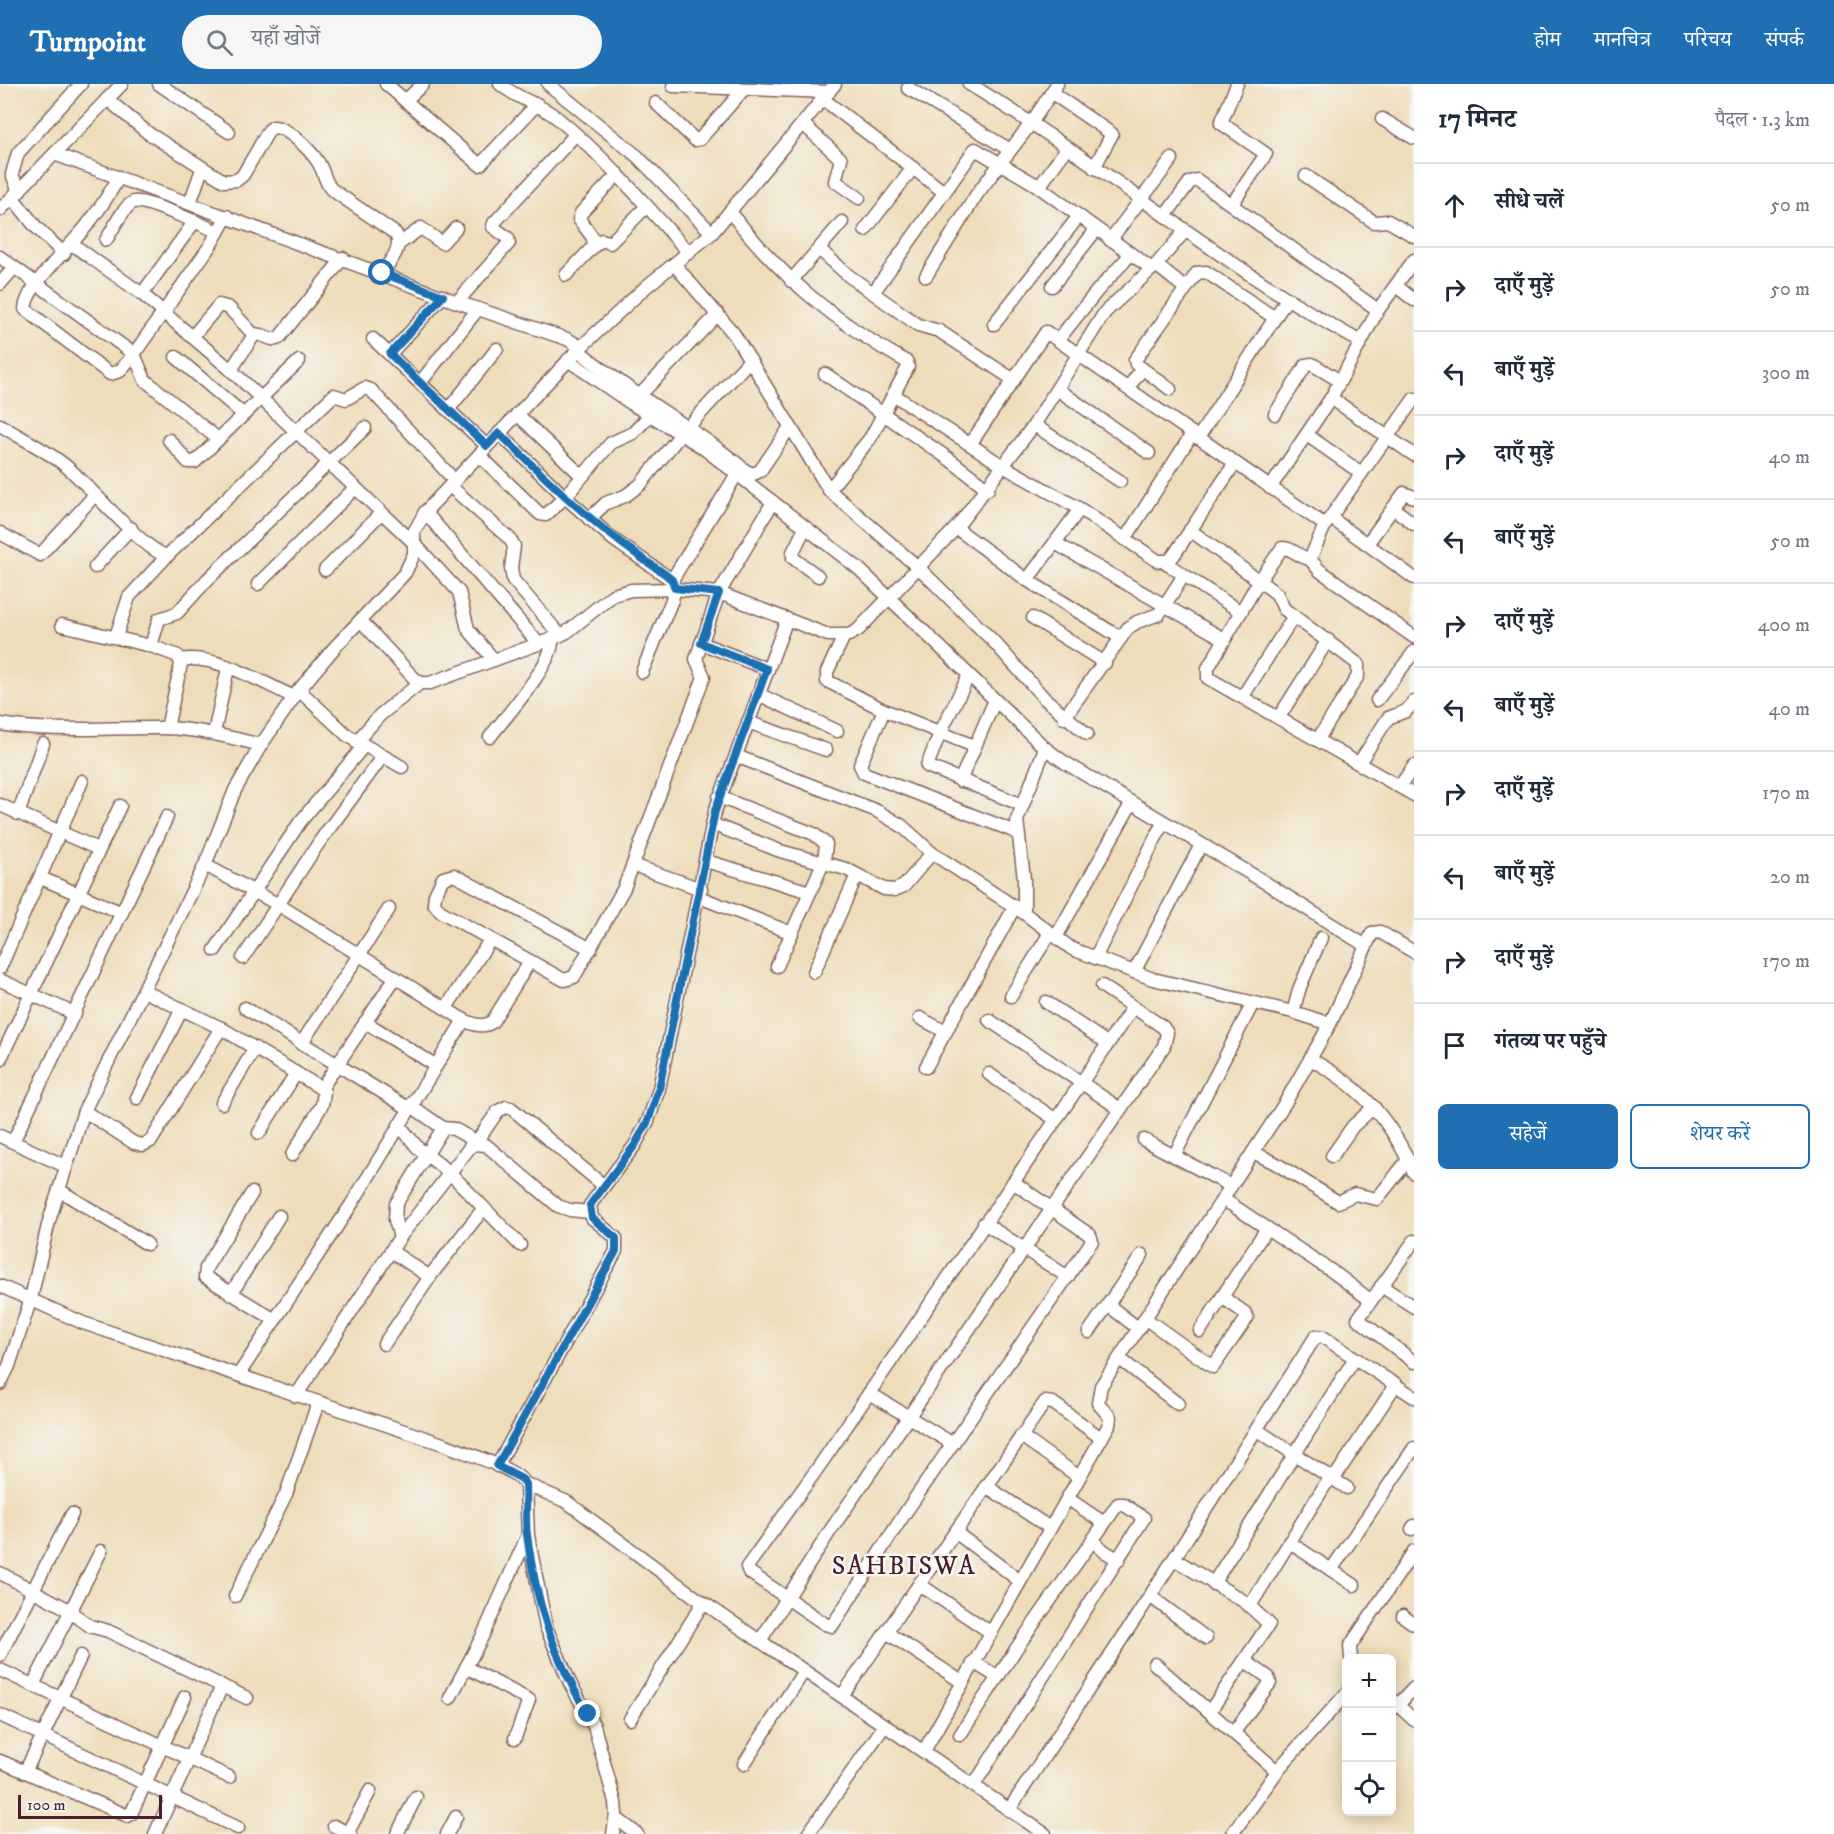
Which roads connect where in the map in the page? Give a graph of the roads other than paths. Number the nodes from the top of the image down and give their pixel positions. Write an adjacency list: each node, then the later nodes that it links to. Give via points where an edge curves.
1 (81, 84): 40 (street, via 18,153 12,174)
2 (122, 84): 15 (street)
3 (159, 84): 22 (street)
4 (386, 84): 16 (street)
5 (423, 84): 16 (street)
6 (501, 84): 18 (street, via 510,93)
7 (548, 84): 56 (street, via 637,156)
8 (969, 84): 20 (street)
9 (1237, 84): 42 (street, via 1221,123 1266,154)
10 (673, 87): 12 (street)
11 (908, 88): 26 (street)
12 (744, 89): 14 (street); 17 (street, via 695,140)
13 (1055, 89): 20 (street); 31 (street, via 1112,134)
14 (829, 92): 21 (street); 30 (street)
15 (107, 99): 27 (street); 32 (street, via 129,120)
16 (405, 101): 18 (street, via 480,165)
17 (656, 103)
18 (537, 104): 23 (street)
19 (1382, 119): 24 (street)
20 (1032, 122): 25 (street); 26 (street)
21 (803, 124): 38 (street, via 841,159 835,181); 45 (street)
22 (229, 132)
23 (576, 135): 33 (street); 86 (street, via 494,223 509,243)
24 (1414, 138)
25 (1067, 148): 31 (street); 36 (street)
26 (1010, 150): 29 (street)
27 (57, 154): 35 (street); 40 (street)
28 (1172, 159): 39 (street)
29 (1000, 163): 36 (street); 37 (street, via 975,149); 74 (street)
30 (913, 168): 37 (street); 52 (street)
31 (1094, 168): 39 (street)
32 (202, 169): 41 (street); 60 (street, via 225,181 237,180 269,130 279,127 317,160 331,189 396,234)
33 (618, 174): 43 (street); 61 (street, via 579,216)
34 (1306, 176): 57 (street, via 1374,222 1388,221)
35 (119, 177): 41 (street); 62 (street)
36 (1039, 187): 47 (street)
37 (944, 192): 81 (street)
38 (859, 198)
39 (1140, 200): 48 (street); 59 (street)
40 (20, 202): 44 (street); 62 (street, via 35,226)
41 (190, 203): 46 (street)
42 (1233, 204): 48 (street, via 1193,180); 88 (street)
43 (647, 206): 61 (street, via 610,243 602,240); 64 (street)
44 (0, 210)
45 (731, 213): 56 (street); 75 (street)
46 (227, 216): 55 (street); 67 (street)
47 (1079, 216): 53 (street); 92 (street)
48 (1165, 216): 54 (street)
49 (195, 221): 55 (street); 58 (street, via 134,202); 82 (street)
50 (842, 222): 63 (street)
51 (456, 228): 60 (street, via 442,243 421,228)
52 (865, 230)
53 (1096, 230): 59 (street); 78 (street)
54 (1185, 231): 70 (street); 84 (street)
55 (218, 232): 89 (street)
56 (712, 233): 64 (street)
57 (1414, 236)
58 (106, 240)
59 (1110, 240): 65 (street)
60 (399, 244): 72 (street)
61 (594, 246): 73 (street)
62 (68, 249): 77 (street); 82 (street)
63 (819, 249): 75 (street); 81 (street)
64 (689, 253): 69 (street)
65 (1131, 254): 70 (street); 96 (street)
66 (0, 257): 71 (street)
67 (343, 258): 72 (street); 93 (street, via 279,338)
68 (1414, 260): 79 (street)
69 (674, 264): 90 (street); 99 (street)
70 (1154, 266): 80 (street); 102 (street, via 1106,312)
71 (13, 269): 76 (street); 77 (street)
72 (382, 273): 83 (street)
73 (566, 275)
74 (926, 276)
75 (791, 281): 115 (street, via 853,332 907,362 907,371)
76 (0, 284)
77 (38, 284): 100 (street); 100 (street, via 25,309 52,333 110,374 120,371)
78 (1052, 286)
79 (1396, 286): 85 (street); 88 (street)
80 (1185, 288): 91 (street, via 1197,273 1206,272); 106 (street, via 1136,357 1136,364)
81 (873, 293): 109 (street, via 918,325 939,331)
82 (142, 294): 89 (street)
83 (443, 296): 86 (street); 101 (street)
84 (1287, 300): 91 (street); 97 (street)
85 (1414, 300)
86 (457, 302): 87 (street)
87 (478, 309): 99 (street, via 567,339); 111 (street)
88 (1378, 310): 97 (street)
89 (163, 312): 94 (street); 100 (street)
90 (718, 314): 104 (street); 116 (street)
91 (1275, 318): 134 (street)
92 (994, 324)
93 (254, 335): 94 (street, via 229,308 219,305); 107 (street)
94 (192, 337): 107 (street)
95 (373, 339): 101 (street)
96 (1058, 340): 102 (street); 109 (street, via 1048,332 1042,333)
97 (1361, 342): 110 (street)
98 (497, 349): 120 (street)
99 (575, 353): 116 (street); 122 (street); 124 (street)
100 (134, 354): 136 (street, via 145,380)
101 (390, 354): 111 (street)
102 (1078, 355): 112 (street); 113 (street)
103 (176, 357): 121 (street)
104 (750, 360): 128 (street); 130 (street)
105 (299, 361): 118 (street)
106 (1142, 369): 112 (street); 114 (street)
107 (231, 370): 118 (street)
108 (825, 374): 125 (street)
109 (1014, 380): 138 (street)
110 (1340, 381): 117 (street); 123 (street, via 1312,364 1306,365)
111 (420, 383): 120 (street)
112 (1128, 388): 134 (street)
113 (1057, 389): 127 (street); 140 (street)
114 (1170, 389)
115 (894, 395): 125 (street); 138 (street)
116 (638, 397): 130 (street)
117 (1331, 398): 133 (street); 135 (street)
118 (260, 399): 121 (street); 131 (street)
119 (1414, 399): 135 (street)
120 (448, 410): 139 (street)
121 (243, 414): 136 (street)
122 (517, 414): 132 (street); 147 (street)
123 (1275, 414)
124 (650, 415): 130 (street); 147 (street, via 633,432 611,442)
125 (884, 415): 152 (street); 153 (street)
126 (0, 425): 154 (street, via 52,456)
127 (1034, 425): 144 (street); 148 (street)
128 (790, 427): 130 (street, via 764,465 753,474); 152 (street)
129 (365, 428): 142 (street)
130 (684, 431): 146 (street); 162 (street, via 640,485 606,503)
131 (294, 432): 142 (street); 149 (street, via 332,396 349,398 368,388); 174 (street)
132 (499, 433): 139 (street); 155 (street)
133 (1307, 435): 145 (street); 150 (street)
134 (1195, 436): 143 (street); 170 (street)
135 (1386, 436): 141 (street); 145 (street)
136 (218, 439): 137 (street, via 192,462)
137 (169, 440)
138 (971, 443): 144 (street)
139 (483, 451): 149 (street); 155 (street, via 540,514 546,515)
140 (1149, 453)
141 (1414, 454)
142 (329, 464): 151 (street); 205 (street, via 207,580 186,605 159,619)
143 (1235, 464): 150 (street); 168 (street)
144 (1003, 466): 153 (street); 159 (street)
145 (1361, 473): 163 (street)
146 (737, 474): 157 (street); 186 (street)
147 (582, 476): 155 (street)
148 (1120, 481)
149 (453, 483): 160 (street); 199 (street, via 510,539 514,546 513,580)
150 (1270, 488): 163 (street)
151 (354, 489): 161 (street); 185 (street)
152 (829, 489): 178 (street)
153 (988, 489): 167 (street)
154 (95, 495): 165 (street); 169 (street, via 40,555)
155 (565, 497): 162 (street)
156 (1414, 497): 158 (street, via 1404,493)
157 (773, 502): 166 (street); 187 (street)
158 (1393, 508): 164 (street); 173 (street)
159 (1080, 509): 170 (street); 172 (street)
160 (425, 512): 171 (street, via 414,532); 204 (street)
161 (381, 513): 171 (street); 179 (street)
162 (589, 519): 186 (street)
163 (1328, 522): 173 (street); 175 (street)
164 (1414, 524)
165 (131, 528): 174 (street); 177 (street)
166 (805, 528): 181 (street, via 793,558); 188 (street)
167 (956, 528): 178 (street); 183 (street)
168 (1190, 530): 176 (street, via 1174,555); 184 (street)
169 (0, 533)
170 (1125, 539): 176 (street)
171 (414, 543): 194 (street, via 405,573); 208 (street, via 459,592 468,629)
172 (1054, 543): 183 (street); 189 (street)
173 (1367, 544): 182 (street)
174 (167, 556): 196 (street, via 129,597)
175 (1310, 559): 184 (street, via 1282,548); 198 (street, via 1319,570)
176 (1164, 562): 180 (street)
177 (95, 567)
178 (920, 568): 188 (street); 223 (street)
179 (324, 570)
180 (1184, 575): 189 (street); 190 (street)
181 (818, 576)
182 (1414, 578)
183 (1027, 580): 200 (street)
184 (1259, 581): 190 (street); 191 (street, via 1277,594 1284,609)
185 (258, 584)
186 (674, 584): 187 (street); 199 (street, via 613,595); 212 (street)
187 (719, 593): 193 (street); 203 (street)
188 (896, 593): 197 (street, via 858,630); 213 (street)
189 (1167, 607): 200 (street, via 1160,614 1137,622); 201 (street)
190 (1240, 612): 201 (street)
191 (1294, 616): 202 (street); 217 (street)
192 (1033, 618): 209 (street)
193 (787, 619): 197 (street, via 828,635); 211 (street)
194 (361, 621): 214 (street); 215 (street)
195 (62, 625): 196 (street)
196 (116, 636): 205 (street)
197 (844, 636): 221 (street, via 827,672 827,681)
198 (1414, 636)
199 (556, 637): 204 (street); 231 (street, via 545,664)
200 (1122, 638): 209 (street)
201 (1224, 639): 217 (street, via 1208,668 1208,678)
202 (1328, 640): 222 (street); 232 (street, via 1354,659 1359,670)
203 (701, 643): 211 (street); 265 (street, via 696,659 704,677)
204 (538, 644): 208 (street)
205 (151, 645): 207 (street)
206 (1414, 652): 219 (street)
207 (181, 660): 210 (street, via 204,660); 226 (street)
208 (494, 660): 214 (street, via 441,681)
209 (1105, 663): 223 (street)
210 (228, 668): 215 (street); 228 (street)
211 (767, 669): 216 (street)
212 (642, 672)
213 (969, 675): 218 (street); 229 (street)
214 (420, 683): 234 (street, via 380,716)
215 (297, 693): 234 (street); 235 (street)
216 (758, 694): 224 (street); 227 (street)
217 (1243, 696): 222 (street)
218 (995, 700): 236 (street); 237 (street)
219 (1377, 700)
220 (1414, 702): 241 (street, via 1406,711 1388,718)
221 (884, 710): 229 (street); 258 (street, via 860,765 864,773)
222 (1280, 717): 232 (street)
223 (1064, 718): 230 (street)
224 (748, 722): 238 (street); 239 (street)
225 (0, 724): 226 (street, via 57,729)
226 (167, 728): 228 (street)
227 (837, 731)
228 (214, 733): 235 (street)
229 (940, 733): 236 (street); 245 (street, via 927,766)
230 (1087, 734)
231 (490, 736)
232 (1318, 739): 241 (street)
233 (43, 744): 253 (street)
234 (360, 744): 240 (street); 269 (street)
235 (261, 745): 264 (street, via 235,790)
236 (974, 746): 245 (street)
237 (1045, 748): 249 (street); 250 (street)
238 (826, 750)
239 (736, 756): 248 (street); 261 (street, via 877,811)
240 (382, 757): 243 (street); 272 (street)
241 (1359, 763): 246 (street)
242 (1414, 766): 246 (street)
243 (402, 768)
244 (82, 781): 257 (street)
245 (960, 781): 250 (street)
246 (1400, 786): 247 (street)
247 (1414, 795)
248 (719, 797): 256 (street); 263 (street, via 814,834 826,844)
249 (1131, 804): 255 (street); 277 (street)
250 (1022, 805): 258 (street)
251 (120, 806): 260 (street)
252 (1, 809): 253 (street)
253 (18, 814): 257 (street)
254 (167, 817): 275 (street)
255 (1163, 823): 259 (street); 285 (street)
256 (712, 824): 262 (street); 263 (street, via 780,851)
257 (58, 832): 260 (street); 267 (street)
258 (1016, 832): 274 (street, via 1024,879)
259 (1201, 845): 279 (street); 291 (street)
260 (98, 849): 268 (street)
261 (932, 853): 266 (street, via 904,886 895,890 884,889); 274 (street)
262 (706, 861): 270 (street); 271 (street)
263 (824, 861): 266 (street); 270 (street)
264 (205, 865): 269 (street); 295 (street)
265 (633, 865): 271 (street); 281 (street, via 613,912)
266 (857, 875): 290 (street)
267 (41, 878): 268 (street); 289 (street)
268 (77, 892): 275 (street); 296 (street)
269 (253, 892): 272 (street); 282 (street)
270 (810, 892): 276 (street)
271 (700, 893): 276 (street); 350 (street, via 659,1089 635,1145)
272 (279, 905): 284 (street); 286 (street)
273 (389, 909): 284 (street)
274 (1019, 911): 277 (street); 312 (street)
275 (122, 913): 305 (street)
276 (792, 933): 288 (street)
277 (1053, 935): 285 (street, via 1072,949); 297 (street)
278 (1321, 938): 304 (street)
279 (1369, 939): 283 (street, via 1374,930); 310 (street)
280 (490, 940): 281 (street, via 435,907 435,895 446,875 454,875); 287 (street); 302 (street)
281 (591, 949): 287 (street, via 570,980)
282 (215, 950)
283 (1414, 952)
284 (359, 956): 292 (street); 314 (street)
285 (1095, 957): 291 (street)
286 (243, 958)
287 (530, 961): 307 (street, via 492,1022 482,1025)
288 (777, 966)
289 (0, 968)
290 (814, 972)
291 (1134, 972): 299 (street)
292 (395, 978): 302 (street); 309 (street)
293 (0, 980): 296 (street)
294 (1102, 986): 300 (street)
295 (144, 991): 303 (street); 330 (street)
296 (31, 994): 305 (street); 317 (street)
297 (1011, 996)
298 (1046, 1002): 313 (street)
299 (1253, 1003): 304 (street); 342 (street)
300 (1133, 1006): 313 (street); 329 (street, via 1163,1028 1167,1040)
301 (245, 1008): 314 (street)
302 (446, 1008): 307 (street)
303 (182, 1009): 311 (street); 325 (street)
304 (1293, 1012): 310 (street)
305 (75, 1014): 337 (street)
306 (920, 1018): 312 (street)
307 (464, 1020): 318 (street)
308 (989, 1020): 323 (street)
309 (365, 1022): 318 (street); 319 (street)
310 (1330, 1024): 316 (street)
311 (220, 1028): 315 (street); 330 (street, via 151,1142 134,1143)
312 (946, 1032): 320 (street)
313 (1107, 1043): 323 (street)
314 (301, 1044): 319 (street)
315 (255, 1048): 321 (street); 326 (street)
316 (1310, 1059): 328 (street, via 1352,1085); 339 (street)
317 (0, 1060)
318 (435, 1065): 327 (street)
319 (336, 1066): 324 (street); 327 (street)
320 (926, 1066)
321 (296, 1073): 324 (street); 334 (street)
322 (989, 1074): 331 (street)
323 (1081, 1082): 329 (street); 331 (street)
324 (321, 1089): 340 (street, via 322,1105)
325 (137, 1098)
326 (222, 1103)
327 (409, 1106): 332 (street); 333 (street)
328 (1374, 1107): 343 (street, via 1353,1126); 344 (street, via 1392,1128)
329 (1120, 1109): 355 (street)
330 (84, 1111): 345 (street)
331 (1056, 1120): 348 (street)
332 (399, 1125): 341 (street); 377 (street)
333 (443, 1128): 338 (street, via 454,1129); 341 (street)
334 (259, 1133)
335 (0, 1136): 337 (street)
336 (1144, 1140): 342 (street)
337 (13, 1142): 345 (street)
338 (476, 1143): 346 (street); 350 (street, via 498,1112 511,1108); 356 (street, via 486,1145 558,1206)
339 (1253, 1152): 344 (street, via 1338,1202 1355,1194 1377,1199); 349 (street)
340 (292, 1155)
341 (428, 1156): 346 (street); 360 (street, via 396,1204)
342 (1174, 1156): 349 (street)
343 (1332, 1156)
344 (1408, 1160): 347 (street)
345 (65, 1166): 351 (street)
346 (450, 1173): 354 (street); 360 (street)
347 (1414, 1173)
348 (1013, 1182): 355 (street); 358 (street)
349 (1231, 1185): 353 (street)
350 (604, 1186): 356 (street, via 593,1199)
351 (59, 1190): 362 (street); 373 (street)
352 (252, 1192): 371 (street, via 204,1273 207,1280)
353 (1223, 1199): 359 (street); 378 (street)
354 (484, 1208): 363 (street); 368 (street)
355 (1052, 1208): 364 (street); 367 (street, via 1092,1238)
356 (589, 1212): 400 (street, via 616,1238 616,1251)
357 (279, 1216): 371 (street)
358 (984, 1222): 364 (street); 388 (street)
359 (1267, 1228): 372 (street); 374 (street)
360 (400, 1237): 365 (street)
361 (1414, 1241): 370 (street)
362 (147, 1244)
363 (520, 1245)
364 (1024, 1248): 367 (street); 393 (street)
365 (391, 1251): 368 (street); 389 (street)
366 (1142, 1255): 375 (street)
367 (1068, 1276): 397 (street)
368 (430, 1277): 381 (street)
369 (0, 1286): 373 (street)
370 (1381, 1286): 374 (street); 376 (street)
371 (231, 1294): 377 (street)
372 (1222, 1297): 378 (street, via 1247,1318 1213,1367); 379 (street)
373 (31, 1298): 385 (street, via 83,1323); 386 (street)
374 (1370, 1300): 384 (street, via 1358,1321)
375 (1108, 1305): 378 (street); 380 (street)
376 (1414, 1307)
377 (275, 1320): 385 (street)
378 (1143, 1324): 383 (street)
379 (1200, 1331)
380 (1089, 1332)
381 (384, 1344)
382 (1355, 1358): 387 (street); 394 (street, via 1316,1336); 399 (street)
383 (1120, 1359): 392 (street); 396 (street, via 1098,1393 1098,1403 1110,1417)
384 (1414, 1362)
385 (239, 1374): 389 (street)
386 (0, 1383)
387 (1396, 1384): 390 (street); 402 (street)
388 (869, 1393): 393 (street); 427 (street, via 747,1567)
389 (296, 1396): 391 (street)
390 (1414, 1397)
391 (318, 1403): 400 (street); 425 (street, via 290,1486)
392 (1178, 1404)
393 (908, 1418): 397 (street); 427 (street)
394 (1257, 1430): 399 (street); 416 (street)
395 (1021, 1436): 396 (street, via 1047,1401); 401 (street); 404 (street)
396 (1101, 1438): 401 (street)
397 (953, 1444): 427 (street, via 832,1626)
398 (1414, 1448): 418 (street)
399 (1295, 1454): 402 (street); 422 (street)
400 (497, 1466): 403 (street)
401 (1079, 1477): 406 (street)
402 (1332, 1479): 405 (street); 413 (street)
403 (526, 1484): 411 (street); 428 (street, via 567,1502)
404 (986, 1486): 409 (street); 410 (street)
405 (1347, 1488)
406 (1067, 1498): 408 (street); 409 (street)
407 (72, 1514): 424 (street)
408 (1104, 1523): 412 (street); 417 (street, via 1119,1503 1144,1518)
409 (1050, 1528): 420 (street)
410 (955, 1532): 420 (street); 421 (street)
411 (528, 1536): 443 (street); 483 (street, via 546,1627 594,1726)
412 (1092, 1540): 417 (street); 446 (street)
413 (1289, 1542): 418 (street); 429 (street)
414 (100, 1551): 430 (street)
415 (1414, 1551): 437 (street, via 1350,1646)
416 (1174, 1559): 422 (street); 426 (street)
417 (1119, 1560): 477 (street)
418 (1330, 1570): 423 (street)
419 (0, 1573): 424 (street)
420 (1020, 1581): 434 (street)
421 (919, 1584): 433 (street); 434 (street)
422 (1213, 1584): 429 (street)
423 (1354, 1585)
424 (32, 1590): 430 (street); 438 (street)
425 (235, 1596)
426 (1150, 1596): 435 (street); 481 (street)
427 (788, 1598): 436 (street)
428 (703, 1603): 436 (street); 461 (street)
429 (1250, 1606): 440 (street, via 1269,1624)
430 (70, 1612): 448 (street); 449 (street, via 90,1626 108,1630)
431 (1403, 1616): 432 (street)
432 (1414, 1624)
433 (886, 1632): 447 (street); 451 (street)
434 (990, 1632): 441 (street)
435 (1206, 1638)
436 (760, 1641): 445 (street)
437 (1351, 1654)
438 (0, 1655)
439 (81, 1656): 455 (street)
440 (1245, 1660): 459 (street); 464 (street, via 1268,1677 1270,1683)
441 (973, 1662): 446 (street); 447 (street)
442 (1155, 1664): 459 (street)
443 (466, 1667): 454 (street); 467 (street, via 529,1700)
444 (0, 1670): 448 (street)
445 (804, 1671): 451 (street); 472 (street)
446 (998, 1677): 465 (street)
447 (962, 1682): 469 (street)
448 (33, 1685): 455 (street)
449 (222, 1686): 453 (street); 470 (street)
450 (1414, 1688): 457 (street)
451 (842, 1696): 463 (street)
452 (185, 1697): 468 (street)
453 (247, 1698)
454 (450, 1698)
455 (60, 1699): 466 (street); 468 (street)
456 (1342, 1700): 473 (street)
457 (1396, 1701)
458 (1396, 1703): 462 (street)
459 (1210, 1711): 464 (street)
460 (0, 1715): 466 (street)
461 (630, 1719)
462 (1414, 1720)
463 (885, 1725): 469 (street); 492 (street)
464 (1234, 1732): 473 (street)
465 (960, 1735)
466 (44, 1738): 474 (street); 476 (street)
467 (515, 1738)
468 (161, 1746): 470 (street); 476 (street)
469 (924, 1751): 477 (street)
470 (189, 1759): 475 (street); 479 (street)
471 (0, 1761): 474 (street)
472 (744, 1764)
473 (1277, 1771): 494 (street)
474 (25, 1772): 476 (street, via 128,1816)
475 (229, 1777)
476 (144, 1784): 479 (street)
477 (974, 1785): 481 (street)
478 (370, 1791): 487 (street)
479 (172, 1797): 485 (street); 486 (street)
480 (416, 1797): 488 (street)
481 (1009, 1809): 493 (street)
482 (456, 1817): 489 (street)
483 (616, 1818): 490 (street); 491 (street)
484 (334, 1826): 487 (street)
485 (238, 1828)
486 (155, 1834)
487 (348, 1834)
488 (397, 1834)
489 (447, 1834)
490 (613, 1834)
491 (637, 1834)
492 (808, 1834)
493 (1045, 1834)
494 (1232, 1834)

